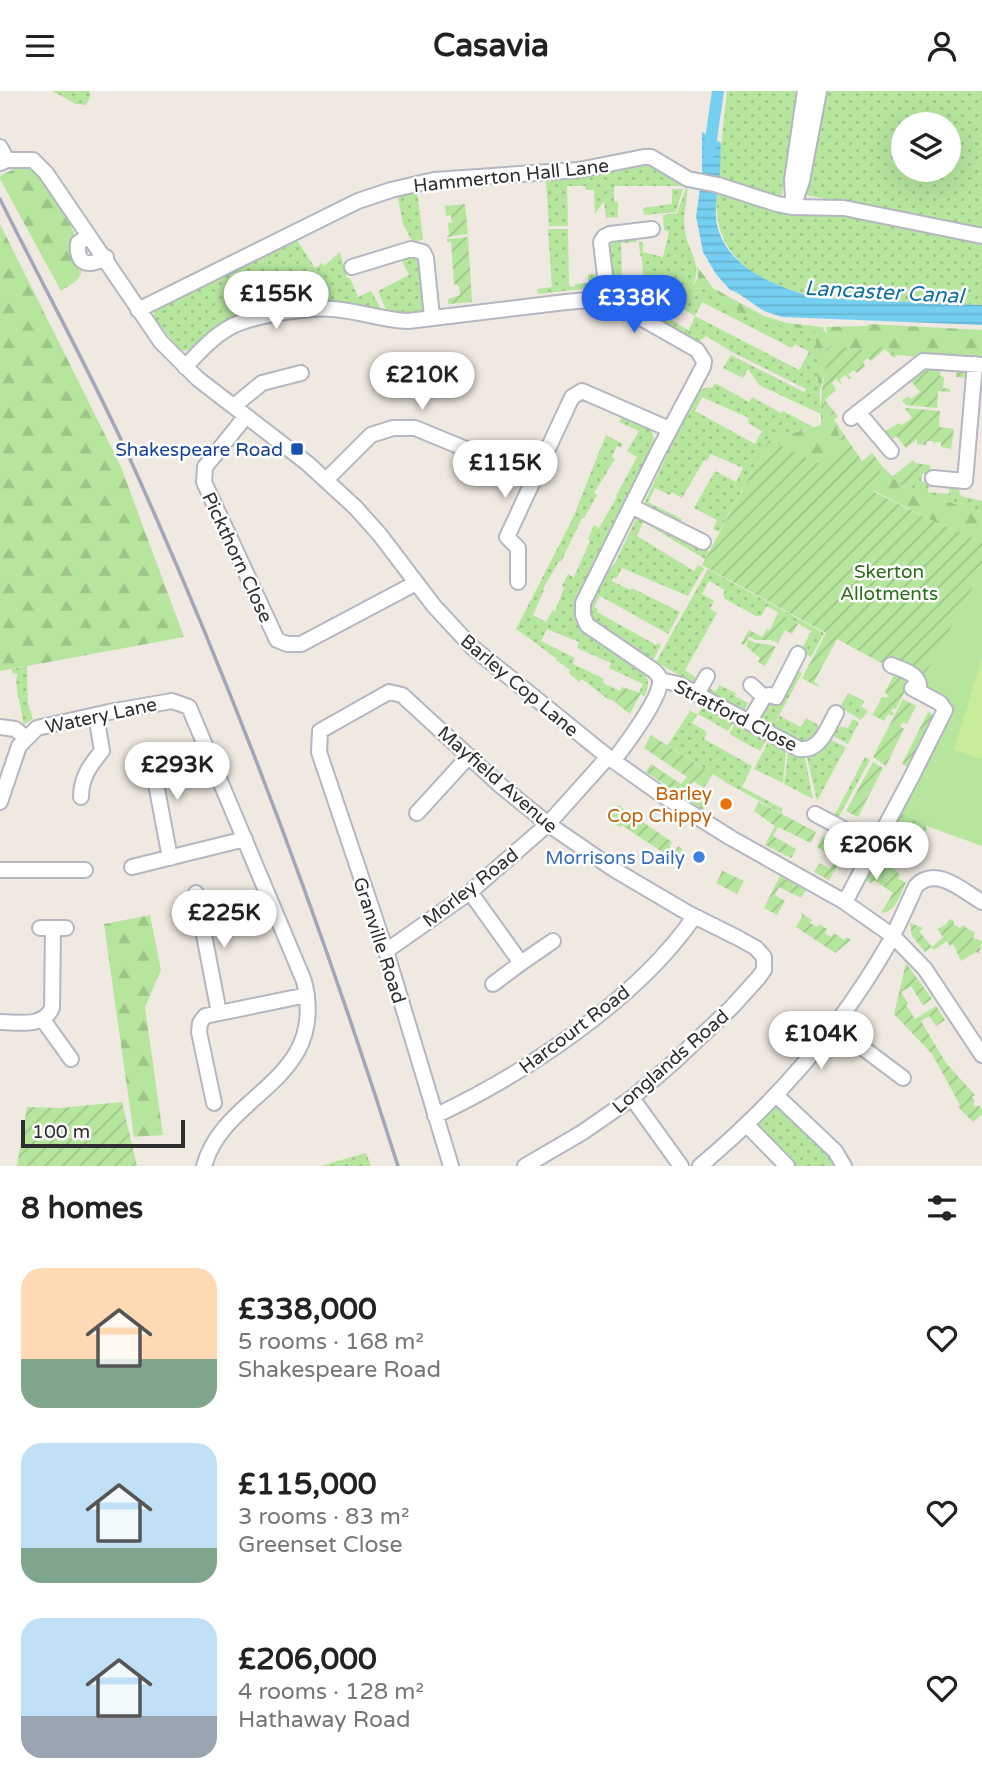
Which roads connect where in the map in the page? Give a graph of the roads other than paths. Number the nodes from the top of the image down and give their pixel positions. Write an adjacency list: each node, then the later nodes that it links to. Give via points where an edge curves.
1 (805, 91): 4 (street, via 792,180)
2 (819, 91): 4 (street)
3 (2, 157): 6 (street, Barley Cop Lane, via 33,160)
4 (793, 207): 7 (street, Hammerton Hall Lane, via 844,208); 11 (street, Hammerton Hall Lane, via 692,180 652,157 578,170 412,184 358,201)
5 (652, 229): 10 (street, via 604,237)
6 (89, 236): 8 (street, Barley Cop Lane); 8 (street, via 78,243 80,258 94,264)
7 (982, 236)
8 (106, 257): 11 (street, Barley Cop Lane)
9 (352, 267): 12 (street, via 411,249 423,252)
10 (605, 302): 12 (street); 18 (street, via 618,305 702,355 703,367)
11 (138, 310): 14 (street, Barley Cop Lane)
12 (432, 317): 14 (street, via 390,320 323,309 250,318 225,330)
13 (979, 364): 19 (street, via 923,361 854,415); 21 (street, via 965,481)
14 (185, 367): 16 (street, Barley Cop Lane)
15 (301, 373): 16 (street, via 262,383)
16 (233, 406): 17 (street, Barley Cop Lane)
17 (246, 416): 22 (street, Barley Cop Lane); 26 (street, Pickthorn Close, via 205,467 204,482 276,640 301,644)
18 (669, 429): 20 (street, via 582,391 572,397); 23 (street)
19 (891, 451)
20 (534, 477): 22 (street, via 415,428 393,428 371,435); 25 (street, via 507,537 518,548)
21 (933, 478)
22 (326, 480): 26 (street, Barley Cop Lane, via 371,523)
23 (631, 506): 24 (street); 30 (street, via 585,597 583,615 587,625 656,672)
24 (703, 542)
25 (518, 582)
26 (416, 583): 42 (street, Barley Cop Lane, via 472,647)
27 (798, 654): 33 (street, via 776,697)
28 (891, 664): 49 (street, via 917,676 916,690 944,710)
29 (707, 676): 32 (street)
30 (660, 680): 32 (street, Stratford Close); 42 (street, via 644,716)
31 (751, 685): 33 (street)
32 (697, 694): 37 (street, Stratford Close)
33 (764, 697): 37 (street)
34 (835, 713): 37 (street, Stratford Close, via 821,740 809,750)
35 (96, 715): 39 (street, Watery Lane, via 43,725); 43 (street, via 102,751 80,785); 48 (street, Watery Lane, via 172,701 188,707)
36 (336, 722): 41 (street, Mayfield Avenue, via 396,692); 62 (street, Granville Road, via 320,731 319,753)
37 (749, 722)
38 (0, 727): 39 (street, via 15,729)
39 (25, 737): 44 (street, Watery Lane)
40 (150, 753): 50 (street)
41 (469, 756): 45 (street); 47 (street, Mayfield Avenue)
42 (610, 759): 47 (street, Morley Road); 56 (street, Barley Cop Lane, via 686,811)
43 (80, 797)
44 (0, 802)
45 (417, 813)
46 (815, 814): 49 (street)
47 (548, 824): 54 (street, Morley Road); 58 (street, Mayfield Avenue)
48 (245, 839): 50 (street); 66 (street, Watery Lane)
49 (876, 846): 56 (street)
50 (170, 858): 51 (street)
51 (132, 867)
52 (0, 870): 53 (street)
53 (85, 870)
54 (470, 892): 62 (street, Morley Road); 63 (street)
55 (196, 893): 67 (street)
56 (845, 902): 60 (street, Barley Cop Lane)
57 (982, 902): 60 (street, via 940,878 920,875)
58 (694, 917): 64 (street, Mayfield Avenue, via 756,948); 77 (street, Harcourt Road, via 638,979 588,1023 513,1075)
59 (53, 928): 68 (street, via 51,1009)
60 (892, 936): 70 (street); 71 (street, Barley Cop Lane, via 925,969)
61 (553, 941): 63 (street)
62 (386, 951): 77 (street, Granville Road)
63 (520, 963): 65 (street)
64 (764, 963): 75 (street, Longlands Road, via 759,977 732,1007)
65 (493, 984)
66 (307, 995): 67 (street); 79 (street, via 308,1024 298,1049 278,1077 219,1135)
67 (219, 1013): 76 (street, via 205,1016 199,1032)
68 (43, 1020): 69 (street); 72 (street)
69 (0, 1022)
70 (835, 1027): 73 (street); 74 (street)
71 (982, 1055)
72 (71, 1059)
73 (903, 1078)
74 (776, 1095): 78 (street); 85 (street, via 835,1151)
75 (632, 1098): 81 (street, Longlands Road); 82 (street)
76 (214, 1103)
77 (435, 1116): 80 (street, Granville Road)
78 (747, 1125): 83 (street); 84 (street)
79 (204, 1166)
80 (451, 1166)
81 (525, 1166)
82 (681, 1166)
83 (700, 1166)
84 (787, 1166)
85 (844, 1166)

